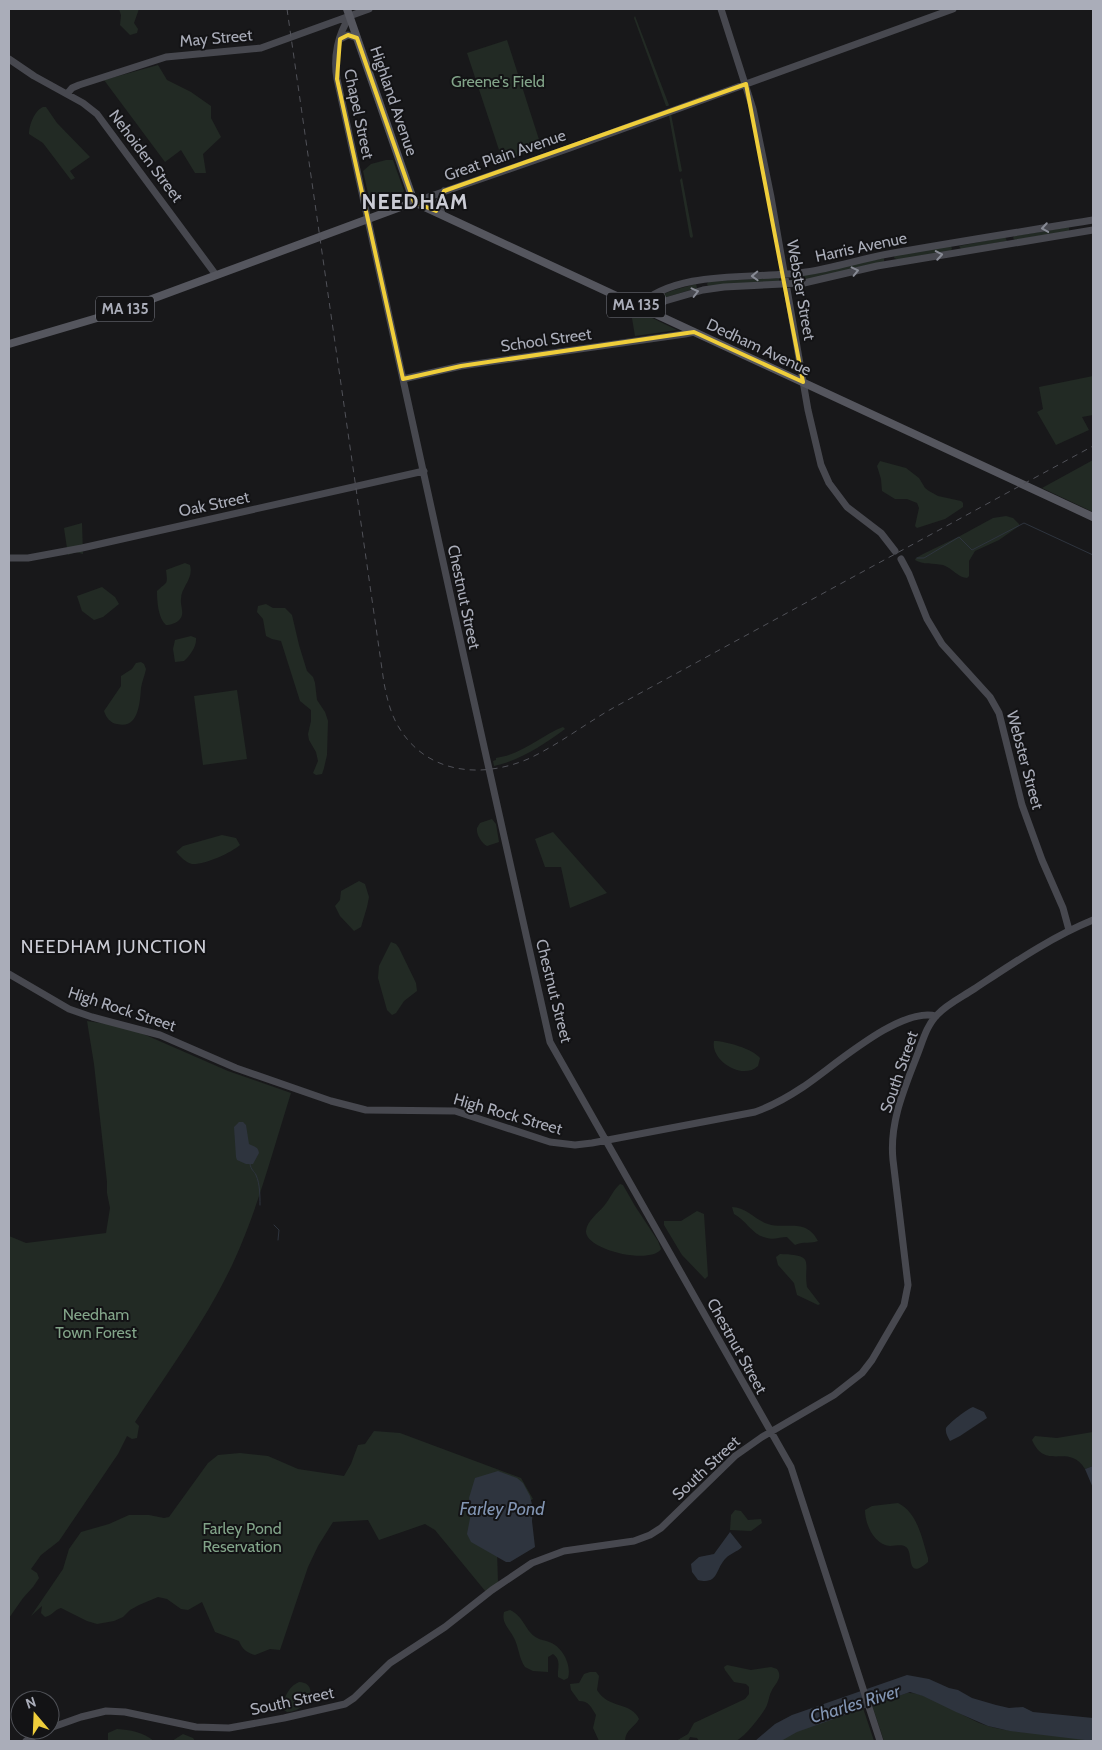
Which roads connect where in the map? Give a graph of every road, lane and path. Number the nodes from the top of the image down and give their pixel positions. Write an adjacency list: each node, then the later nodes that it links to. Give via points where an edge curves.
1 (369, 9): 4 (street, May Street)
2 (720, 9): 8 (street, Webster Street)
3 (953, 9): 8 (street, Great Plain Avenue)
4 (348, 12): 5 (main road, Highland Avenue); 6 (street, Chapel Street); 9 (street, May Street, via 261,48 154,60 79,85)
5 (357, 38): 6 (street, via 350,35); 11 (main road, Highland Avenue)
6 (340, 39): 13 (street, Chapel Street, via 335,60 336,74)
7 (9, 59): 9 (street, Nehoiden Street)
8 (746, 84): 10 (street, Great Plain Avenue); 16 (street, Webster Street)
9 (67, 94): 17 (street, Nehoiden Street, via 92,109 102,120)
10 (444, 191): 11 (street, Great Plain Avenue); 12 (street, via 439,202)
11 (414, 202): 12 (main road, Dedham Avenue / MA 135); 13 (main road, Great Plain Avenue)
12 (442, 214): 19 (main road, Dedham Avenue / MA 135)
13 (367, 219): 17 (main road, Great Plain Avenue / MA 135); 23 (street, Chestnut Street)
14 (1093, 220): 16 (street, Harris Avenue, one-way to 16)
15 (1093, 230): 18 (street, Harris Avenue, one-way to 15)
16 (784, 274): 18 (street, Webster Street); 19 (street, Harris Avenue, one-way to 19, via 695,281 655,294)
17 (216, 275): 22 (main road, Great Plain Avenue / MA 135, via 96,319)
18 (786, 284): 20 (street, Harris Avenue, one-way to 18, via 660,303 699,291); 24 (street, Webster Street)
19 (638, 306): 20 (main road, Dedham Avenue / MA 135)
20 (653, 312): 21 (main road, Dedham Avenue / MA 135)
21 (694, 332): 23 (street, School Street, via 461,366); 24 (main road, Dedham Avenue / MA 135)
22 (9, 344)
23 (403, 379): 25 (street, Chestnut Street)
24 (803, 382): 26 (main road, Dedham Avenue / MA 135); 27 (street, Webster Street, via 817,452 826,477 847,507 881,533)
25 (424, 471): 28 (street, Oak Street, via 82,548 28,558); 34 (street, Chestnut Street, via 549,1039)
26 (1093, 516)
27 (896, 551)
28 (9, 558)
29 (900, 559): 31 (street, Webster Street, via 942,644 990,697 999,713 1022,805)
30 (1093, 920): 31 (street, South Street)
31 (1069, 930): 33 (street, South Street, via 953,1002)
32 (9, 974): 34 (street, High Rock Street, via 69,1009 160,1035 236,1068 358,1109 455,1111 562,1144)
33 (936, 1016): 34 (street, High Rock Street, via 920,1015 898,1022 801,1089 761,1110); 35 (street, South Street, via 924,1036 906,1085 892,1139 908,1285 905,1302 872,1360 855,1380)
34 (605, 1141): 35 (street, Chestnut Street)
35 (771, 1432): 36 (street, South Street, via 735,1456 655,1532 629,1542 564,1550 532,1563 390,1664 355,1698 341,1706 229,1728 196,1727 125,1712 106,1712); 37 (street, Chestnut Street, via 796,1479)
36 (60, 1725)
37 (880, 1741)

